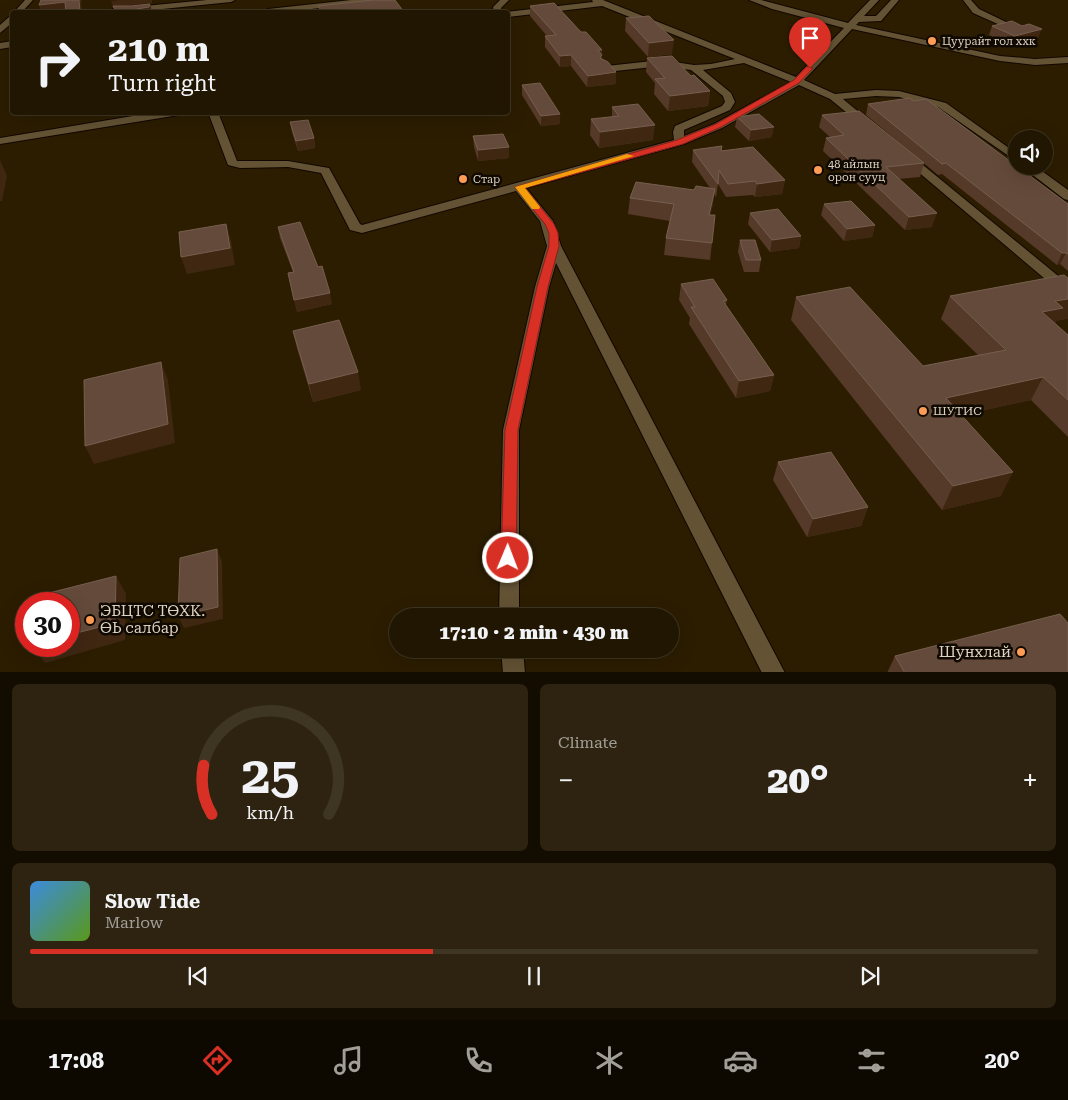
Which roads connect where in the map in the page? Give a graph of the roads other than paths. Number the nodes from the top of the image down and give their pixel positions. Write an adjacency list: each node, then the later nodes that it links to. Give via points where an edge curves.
1 (29, 0): 14 (street)
2 (231, 0): 10 (street)
3 (372, 0): 16 (street)
4 (505, 0): 17 (street)
5 (753, 0): 12 (street)
6 (773, 0): 12 (street)
7 (874, 0): 20 (street)
8 (895, 0): 20 (street, via 878,19)
9 (967, 0): 22 (street, via 976,11)
10 (218, 1): 13 (street)
11 (600, 1): 18 (street); 23 (street)
12 (762, 3): 20 (street, via 795,14)
13 (204, 8): 15 (street)
14 (20, 10)
15 (158, 10)
16 (288, 10)
17 (496, 10)
18 (510, 14)
19 (10, 22): 21 (street)
20 (854, 23): 24 (street, via 965,50 1032,62); 27 (street)
21 (0, 30)
22 (1022, 31)
23 (743, 60): 25 (street); 27 (street)
24 (1068, 60)
25 (694, 68): 26 (street, via 662,63); 33 (street, via 727,95 730,102 726,108 679,128)
26 (606, 69)
27 (797, 82): 28 (street); 33 (street, via 718,126)
28 (834, 97): 31 (street); 34 (street, via 899,94 942,105)
29 (161, 115): 32 (street)
30 (214, 115): 37 (street, via 232,163 288,164 326,170 355,227 359,229)
31 (879, 134)
32 (0, 141)
33 (680, 142): 37 (street)
34 (1008, 152)
35 (902, 153): 40 (street)
36 (1039, 175): 38 (street)
37 (519, 187): 39 (street, via 549,224 554,233)
38 (1068, 196)
39 (554, 246): 41 (street, via 511,430); 44 (street)
40 (1068, 291)
41 (509, 608)
42 (513, 658): 43 (street)
43 (514, 672)
44 (774, 672)

